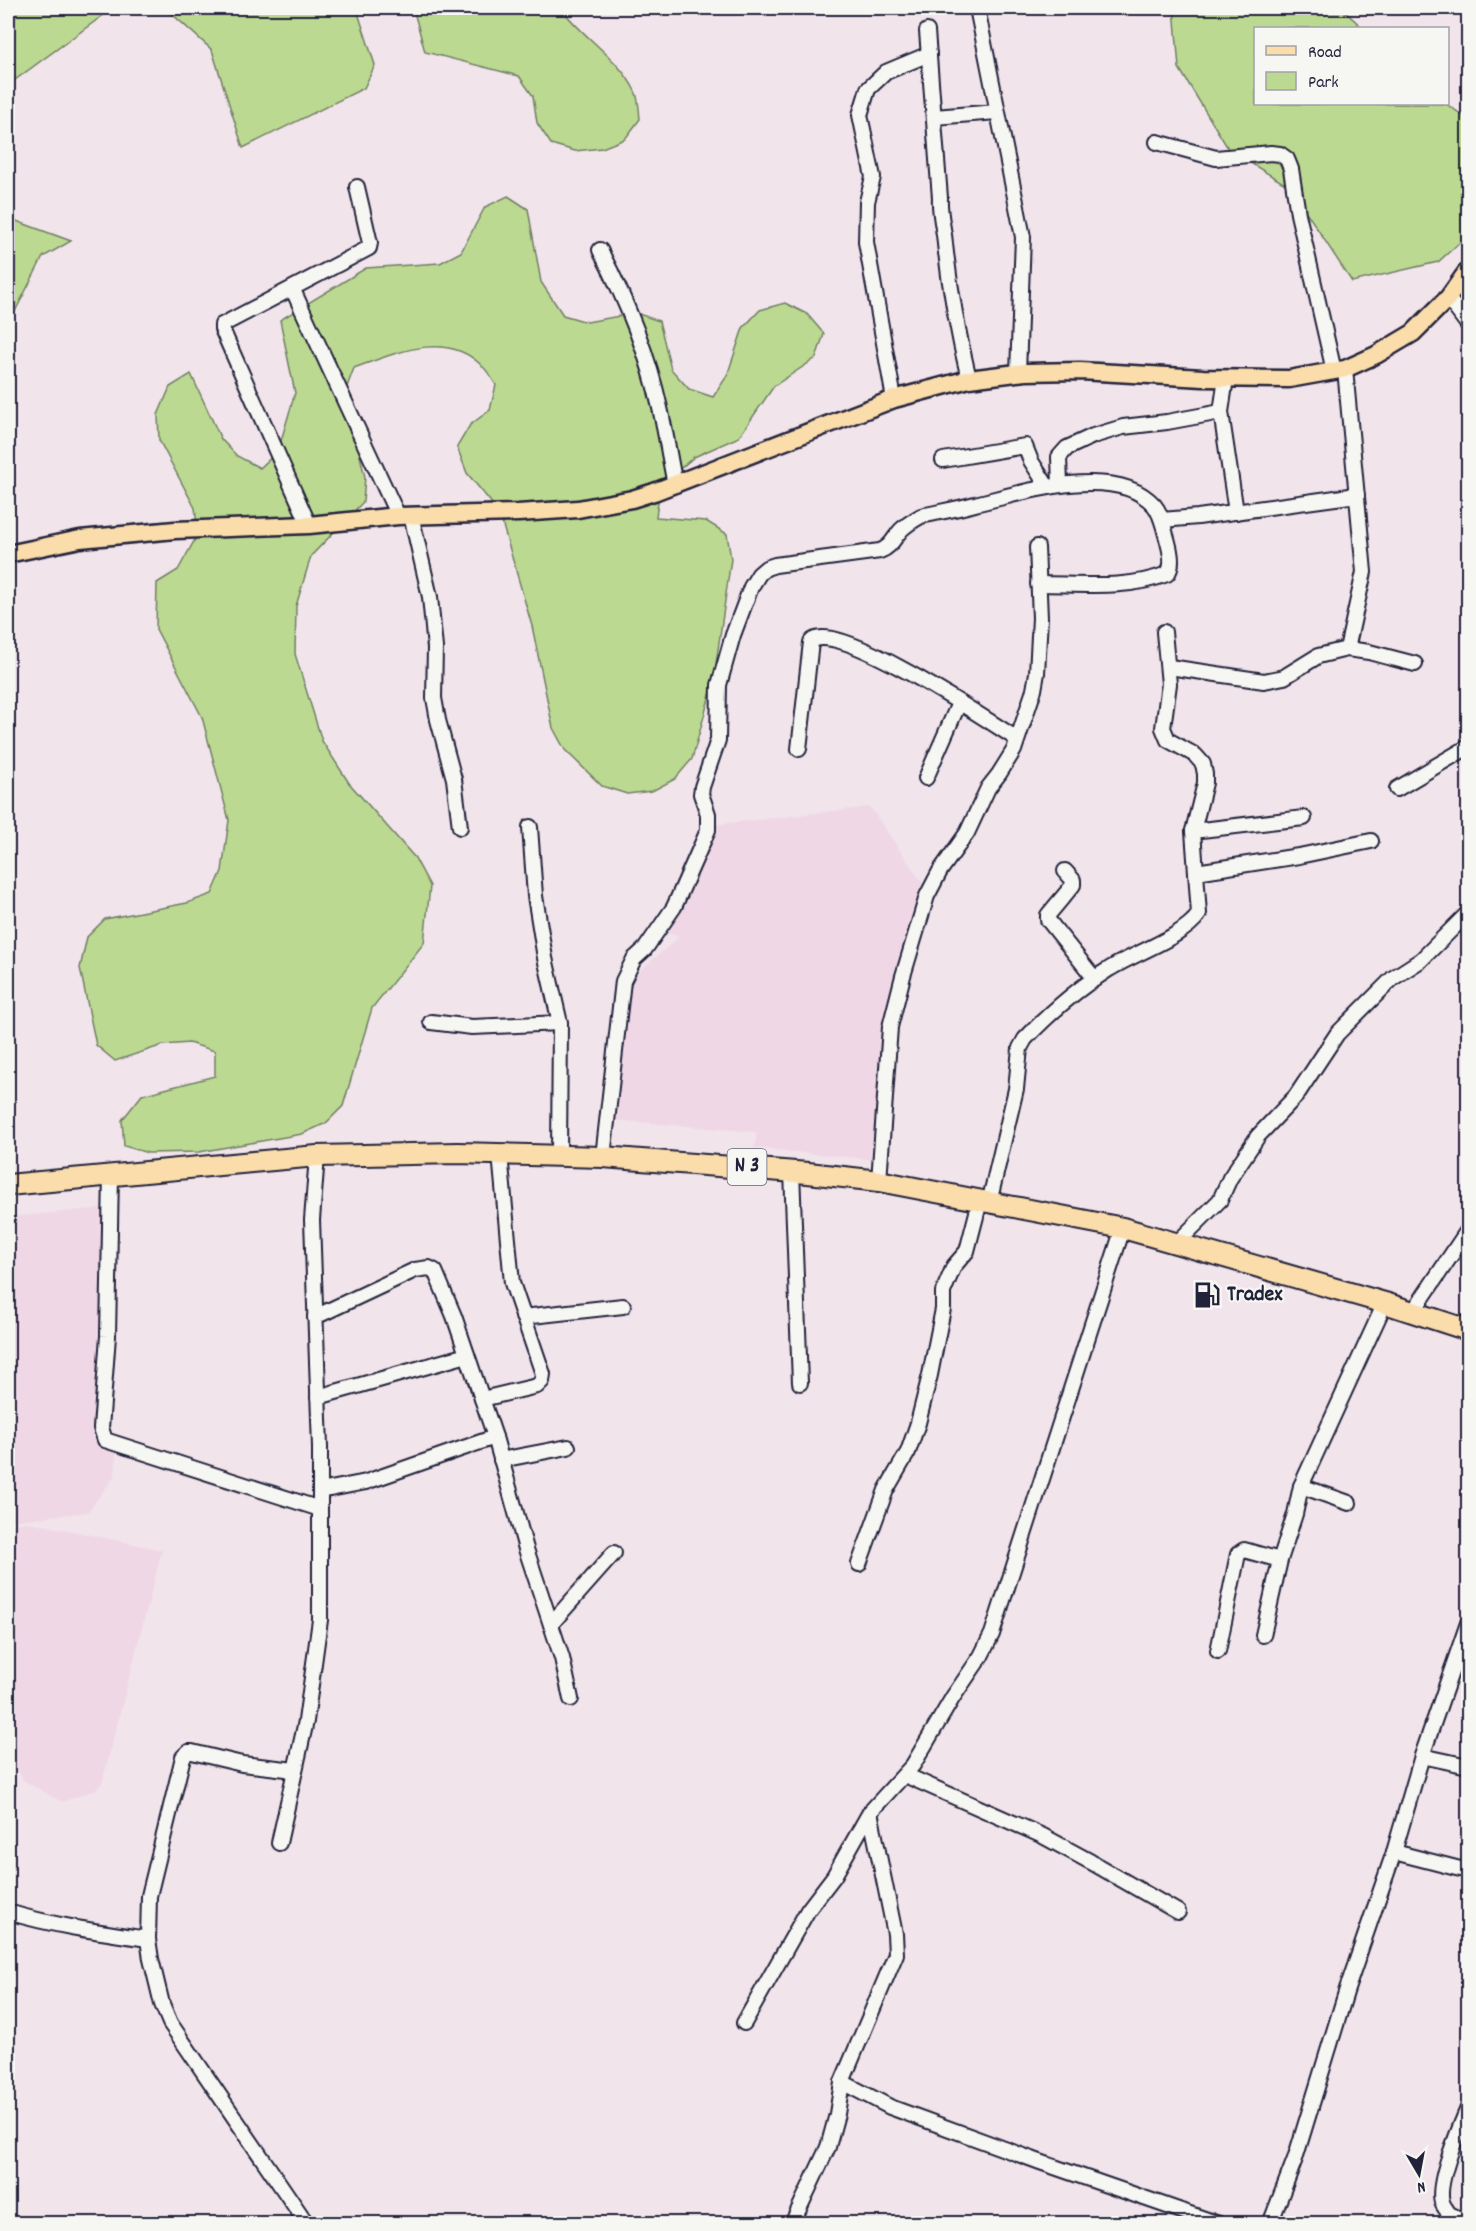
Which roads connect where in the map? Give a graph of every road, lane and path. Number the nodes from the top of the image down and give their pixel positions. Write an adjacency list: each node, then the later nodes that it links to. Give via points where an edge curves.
1 (977, 8): 4 (street)
2 (927, 31): 3 (street)
3 (929, 54): 5 (street); 17 (street, via 886,72 868,89 860,115 873,177 867,202 866,242)
4 (997, 112): 5 (street); 14 (street, via 1023,237)
5 (934, 117): 16 (street, via 939,213)
6 (1157, 142): 13 (street, via 1216,158 1271,153 1287,159)
7 (357, 187): 10 (street, via 369,248)
8 (600, 250): 20 (street, via 638,335 660,407)
9 (1468, 270): 11 (main road)
10 (293, 290): 24 (street); 26 (street, via 225,322 222,329)
11 (1448, 298): 12 (street); 13 (main road, via 1413,333)
12 (1468, 325)
13 (1340, 370): 15 (main road, via 1289,378); 22 (street)
14 (1018, 373): 15 (main road, via 1080,371); 16 (main road)
15 (1226, 378): 18 (street)
16 (969, 379): 17 (main road)
17 (894, 399): 20 (main road)
18 (1221, 412): 21 (street, via 1123,427 1094,436 1067,448 1059,457); 23 (street)
19 (943, 460): 21 (street, via 1024,446 1031,461)
20 (675, 485): 24 (main road, via 632,499 578,509)
21 (1053, 486): 25 (street, via 1123,486 1153,504); 54 (street, via 921,516 880,551 775,565 759,574 733,635 719,685 718,740 701,794 708,814 708,830 674,907 645,949 633,959 623,981)
22 (1357, 495): 23 (street); 31 (street, via 1364,572)
23 (1236, 512): 25 (street)
24 (405, 516): 26 (main road); 41 (street, via 430,597 435,698 454,779)
25 (1161, 520): 29 (street, via 1171,567 1167,574 1116,585)
26 (309, 525): 28 (main road, via 175,530 80,539)
27 (1037, 547): 29 (street)
28 (8, 554)
29 (1038, 584): 35 (street, via 1037,673)
30 (1164, 632): 33 (street)
31 (1347, 649): 32 (street); 33 (street, via 1318,656 1284,677 1263,681)
32 (1415, 664)
33 (1168, 667): 43 (street, via 1165,734 1174,745 1195,755 1205,774)
34 (959, 703): 35 (street); 37 (street, via 883,657 841,640 814,638); 38 (street)
35 (1017, 739): 57 (street, via 1014,750 981,800 967,833 927,896 890,1027)
36 (1468, 747): 39 (street)
37 (799, 749)
38 (926, 778)
39 (1397, 789)
40 (1304, 818): 43 (street)
41 (460, 827)
42 (530, 827): 50 (street, via 535,896)
43 (1193, 831): 46 (street)
44 (1371, 841): 46 (street)
45 (1065, 871): 48 (street, via 1073,885 1048,920)
46 (1196, 872): 48 (street, via 1199,914 1194,921)
47 (1468, 913): 62 (street, via 1421,960 1393,978 1337,1034 1296,1096 1258,1136 1220,1200)
48 (1095, 979): 59 (street, via 1034,1030 1020,1048 1016,1089)
49 (431, 1022): 50 (street, via 472,1027)
50 (560, 1023): 53 (street)
51 (500, 1154): 52 (highway, N 3); 53 (highway, N 3); 67 (street, via 512,1282)
52 (317, 1156): 56 (highway, N 3); 66 (street, via 312,1220)
53 (559, 1156): 54 (highway, N 3)
54 (603, 1157): 55 (highway, N 3)
55 (792, 1171): 57 (highway, N 3); 70 (street)
56 (111, 1174): 58 (highway, N 3); 79 (street, via 108,1336 101,1428 105,1440)
57 (879, 1181): 59 (highway, N 3)
58 (8, 1185)
59 (985, 1202): 60 (highway, N 3); 82 (street, via 967,1251 954,1266 943,1292 943,1309 915,1433 886,1490)
60 (1123, 1228): 62 (highway, N 3); 91 (street, via 992,1634)
61 (1468, 1230): 65 (street)
62 (1177, 1243): 63 (highway, N 3)
63 (1385, 1303): 65 (highway, N 3); 76 (street)
64 (623, 1306): 67 (street)
65 (1413, 1312): 68 (highway, N 3)
66 (315, 1317): 69 (street, via 415,1270 429,1268 435,1271); 71 (street)
67 (523, 1317): 72 (street, via 542,1381 537,1386)
68 (1468, 1330)
69 (467, 1355): 71 (street); 72 (street)
70 (800, 1383)
71 (318, 1397): 77 (street)
72 (482, 1399): 73 (street)
73 (495, 1437): 75 (street); 77 (street, via 366,1482)
74 (568, 1447): 75 (street)
75 (501, 1460): 84 (street)
76 (1301, 1486): 78 (street); 81 (street)
77 (320, 1491): 79 (street)
78 (1349, 1503)
79 (320, 1509): 90 (street, via 320,1620)
80 (614, 1553): 84 (street)
81 (1280, 1560): 85 (street); 86 (street, via 1244,1550 1238,1554)
82 (859, 1564)
83 (1468, 1623): 88 (street)
84 (550, 1624): 87 (street)
85 (1263, 1635)
86 (1218, 1651)
87 (572, 1699)
88 (1422, 1756): 89 (street); 94 (street)
89 (1468, 1766)
90 (295, 1770): 93 (street); 98 (street, via 242,1764 192,1752 183,1757 149,1896)
91 (905, 1776): 92 (street); 97 (street, via 1043,1836)
92 (870, 1812): 99 (street); 100 (street, via 896,1954)
93 (279, 1843)
94 (1394, 1852): 95 (street); 106 (street, via 1295,2159)
95 (1468, 1871)
96 (8, 1912): 98 (street, via 64,1926)
97 (1178, 1912)
98 (148, 1939): 103 (street, via 170,2023)
99 (744, 2023)
100 (842, 2082): 104 (street, via 828,2147); 105 (street, via 890,2108)
101 (1468, 2108): 102 (street, via 1455,2138 1441,2200 1449,2214)
102 (1468, 2222)
103 (307, 2223)
104 (792, 2223)
105 (1219, 2223)
106 (1270, 2223)

